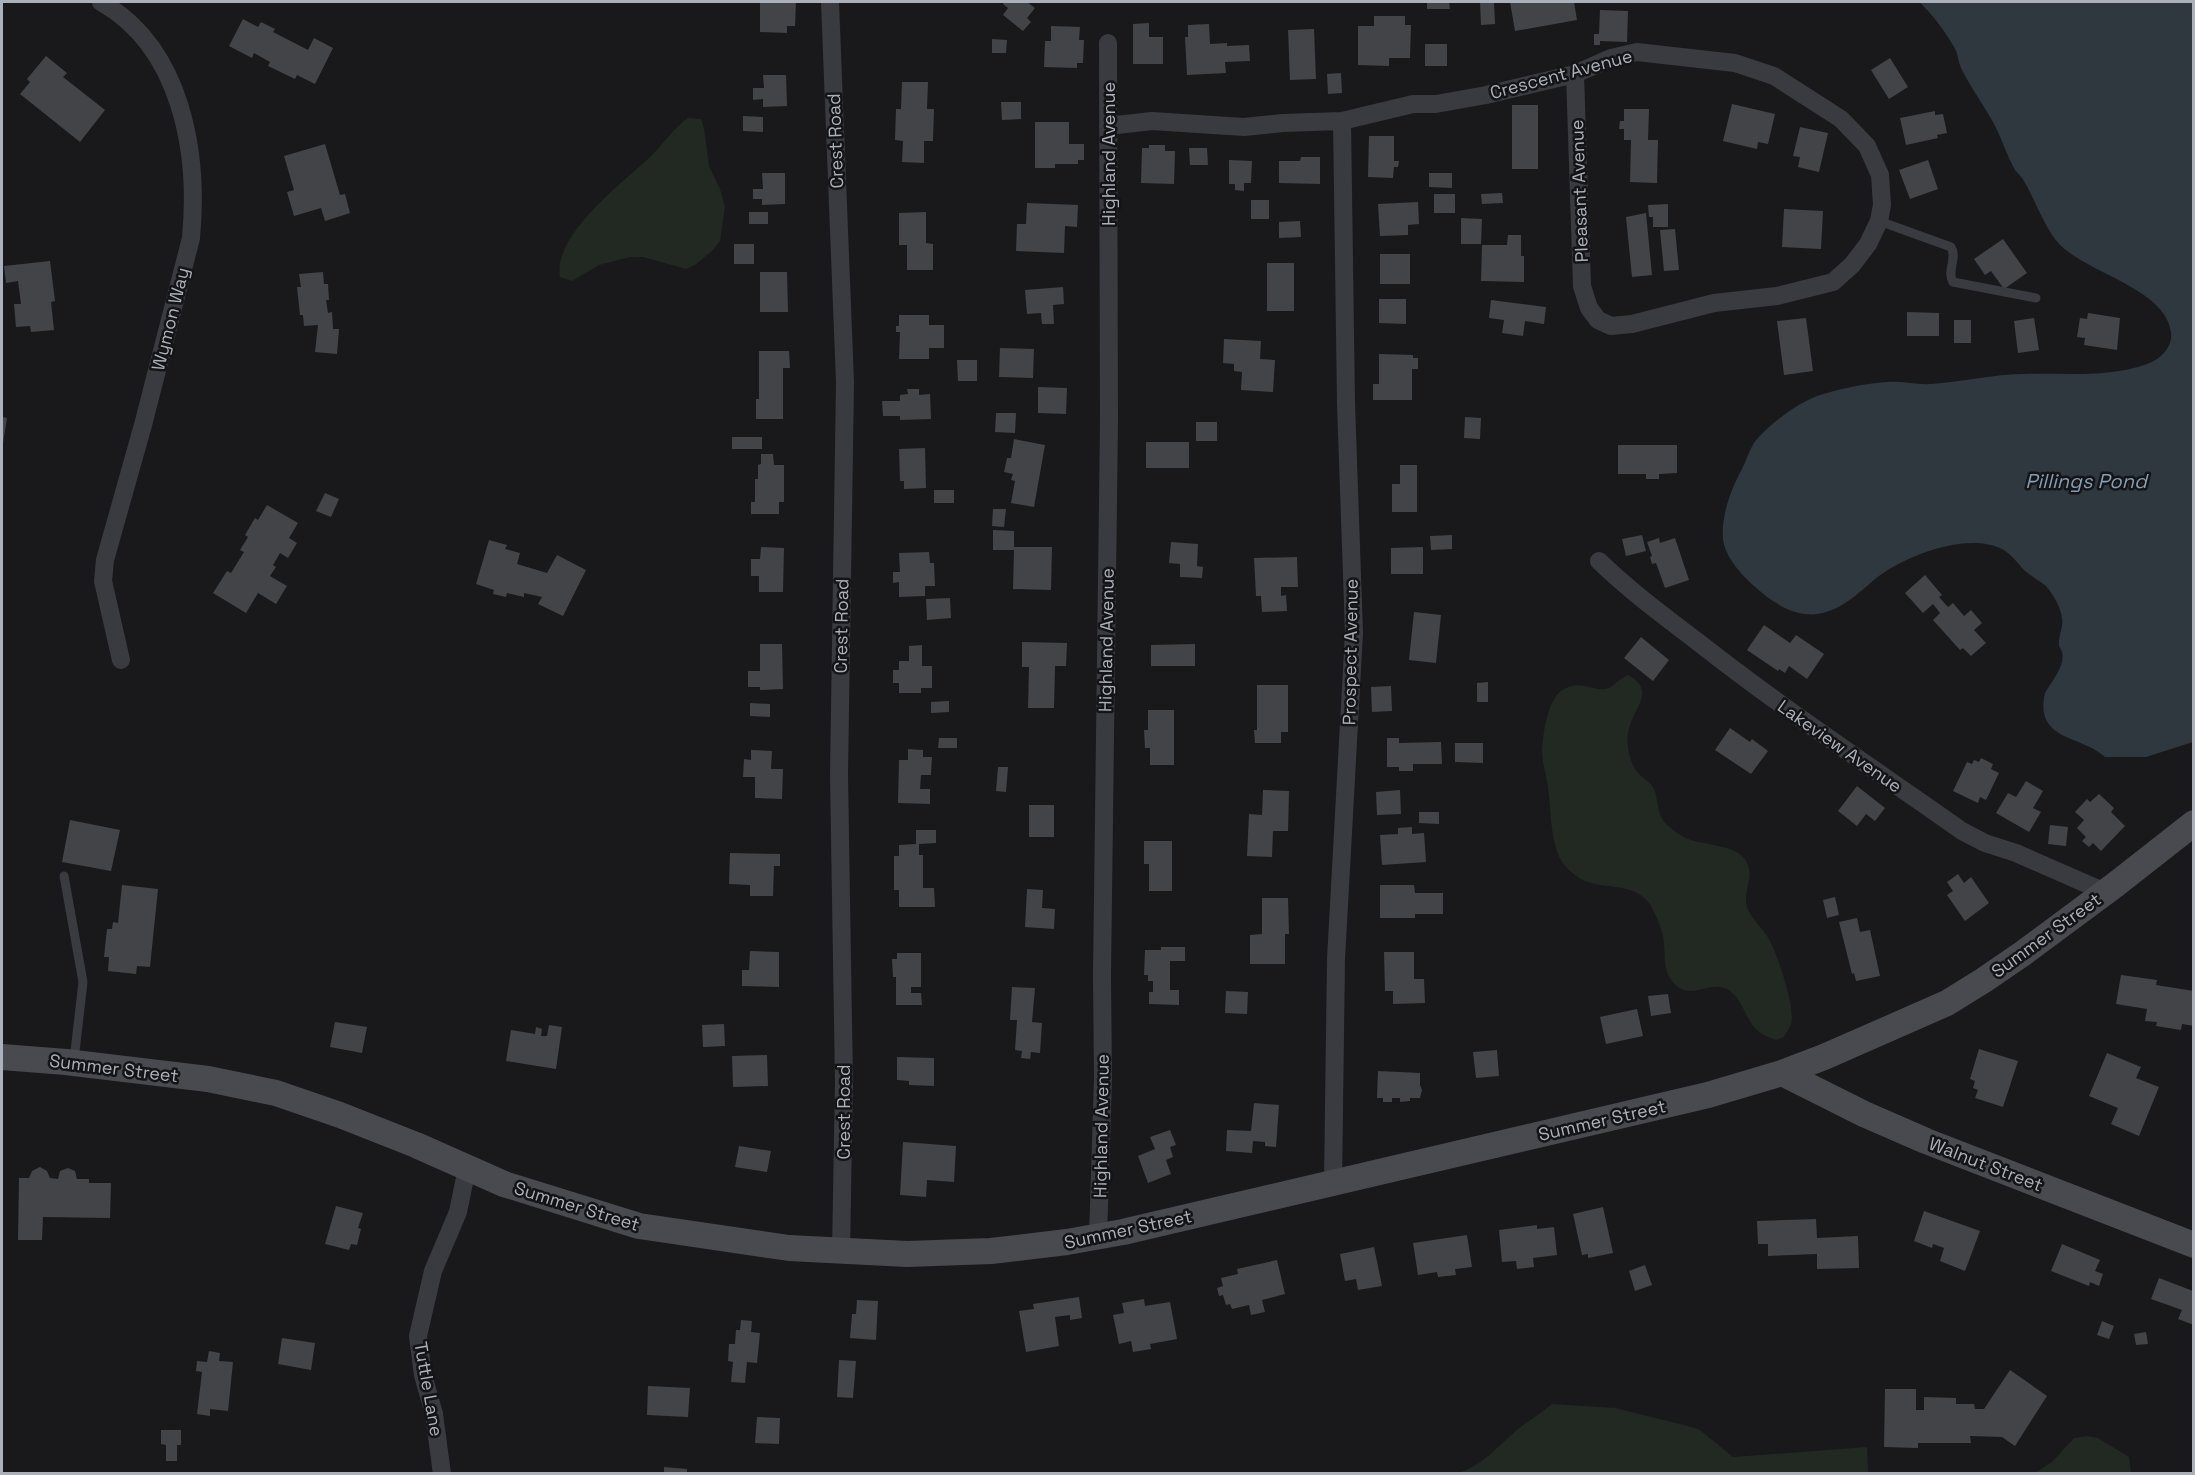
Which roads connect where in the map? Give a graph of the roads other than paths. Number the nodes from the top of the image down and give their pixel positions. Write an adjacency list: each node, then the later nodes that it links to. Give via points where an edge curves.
1 (101, 2): 11 (street, Wymon Way, via 131,25 163,63 182,113 194,210 189,248 144,425 105,560 103,581)
2 (830, 2): 22 (street, Crest Road, via 845,382 838,775 844,1083)
3 (1108, 43): 6 (street, Highland Avenue)
4 (1575, 74): 5 (street, Crescent Avenue); 7 (street, Crescent Avenue, via 1611,58 1637,52 1735,63 1774,76 1841,119 1867,146 1880,175); 9 (street, Pleasant Avenue, via 1582,286)
5 (1342, 121): 6 (street, Crescent Avenue, via 1244,127 1152,121); 19 (street, Prospect Avenue, via 1354,633 1336,958)
6 (1108, 126): 20 (street, Highland Avenue, via 1109,422)
7 (1879, 221): 8 (lane, via 1951,247 1953,282); 9 (street, Crescent Avenue, via 1868,244 1833,282 1777,296 1714,303 1632,324 1611,326 1598,320)
8 (2036, 298)
9 (1589, 308)
10 (1599, 561): 14 (street, Lakeview Avenue, via 1779,704 1962,831)
11 (121, 660)
12 (2193, 823): 14 (main road, Summer Street)
13 (64, 876): 16 (lane, via 83,982)
14 (2105, 892): 17 (main road, Summer Street, via 2022,954 1947,1003)
15 (2, 1057): 16 (main road, Summer Street)
16 (74, 1062): 18 (main road, Summer Street, via 208,1079 276,1093 416,1144)
17 (1782, 1073): 19 (main road, Summer Street); 21 (main road, Walnut Street, via 1926,1141)
18 (467, 1168): 22 (main road, Summer Street, via 504,1184 639,1226); 23 (street, Tuttle Lane, via 458,1212 433,1271 418,1336)
19 (1333, 1184): 20 (main road, Summer Street)
20 (1098, 1237): 22 (main road, Summer Street, via 954,1254)
21 (2193, 1245)
22 (842, 1252)
23 (442, 1473)

